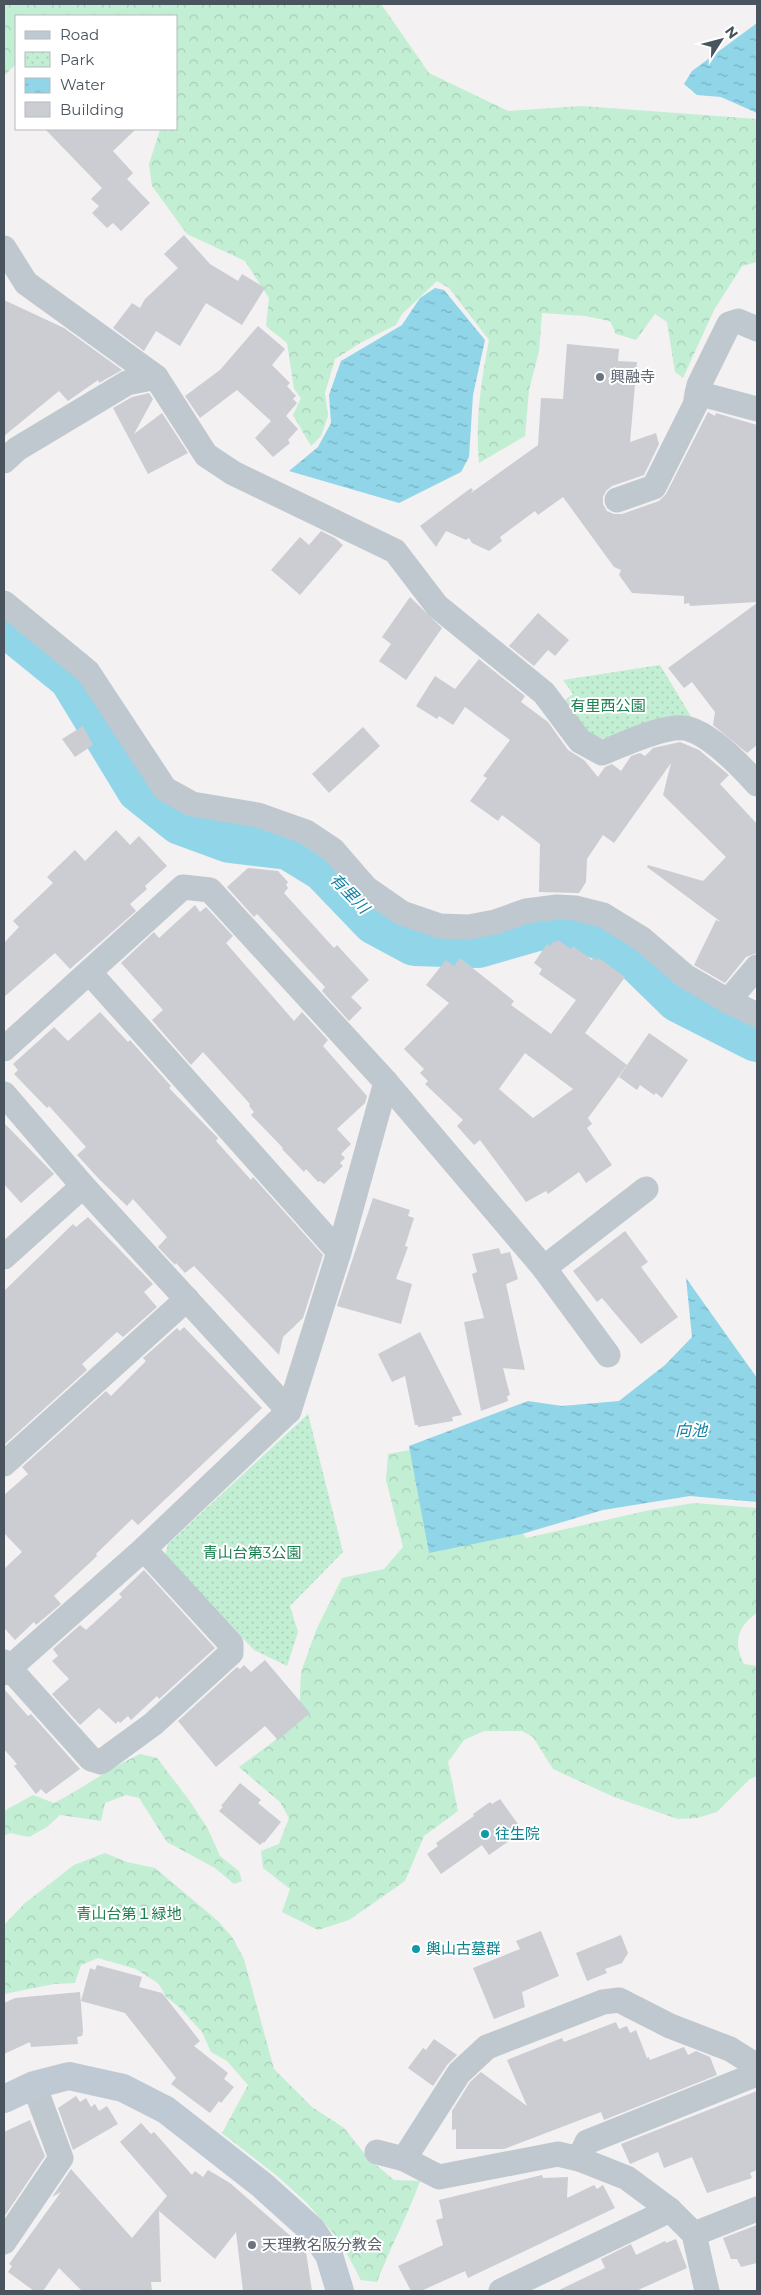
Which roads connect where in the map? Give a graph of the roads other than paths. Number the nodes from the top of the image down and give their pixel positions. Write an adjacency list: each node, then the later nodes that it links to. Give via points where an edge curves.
1 (4, 248): 3 (street, via 26,283)
2 (757, 329): 4 (street, via 738,321 729,324)
3 (156, 377): 6 (street, via 127,384 17,449); 9 (street, via 206,454 233,473 395,551 437,606 544,693 580,741 602,753 669,729 689,728 719,747)
4 (698, 393): 5 (street); 7 (street, via 695,406 654,487)
5 (757, 409)
6 (4, 461)
7 (617, 500)
8 (4, 603): 12 (street, via 88,672 165,789 173,794 192,804 258,816 306,832 333,850 366,888 402,913 435,924 469,927 495,922 526,910 557,908 575,908 603,915 642,939 685,976)
9 (754, 776)
10 (757, 967): 12 (street)
11 (90, 973): 14 (street); 15 (street, via 183,887 210,890); 19 (street)
12 (728, 1001): 13 (street)
13 (757, 1015)
14 (4, 1049)
15 (386, 1082): 19 (street); 21 (street)
16 (4, 1094): 17 (street)
17 (83, 1186): 20 (street); 22 (street)
18 (646, 1189): 21 (street)
19 (339, 1252): 24 (street)
20 (4, 1257)
21 (544, 1268): 23 (street)
22 (187, 1299): 24 (street); 25 (street)
23 (608, 1355)
24 (289, 1411): 26 (street)
25 (4, 1464)
26 (144, 1549): 27 (street); 27 (street, via 231,1644 231,1653 153,1724 101,1762 91,1759)
27 (6, 1668)
28 (757, 2066): 33 (street, via 730,2049 670,2026 619,2000 603,2002 487,2047 459,2073)
29 (757, 2074): 34 (street, via 587,2142)
30 (34, 2085): 31 (street); 38 (street, via 61,2158); 39 (street, via 69,2076 98,2081 123,2088 166,2110 262,2185 312,2230 329,2255)
31 (4, 2099)
32 (377, 2152): 33 (street)
33 (404, 2159): 34 (street, via 439,2177 558,2154)
34 (579, 2159): 36 (street, via 627,2178)
35 (757, 2209): 37 (street)
36 (670, 2210): 37 (street); 40 (street)
37 (694, 2234): 41 (street)
38 (4, 2242)
39 (340, 2291)
40 (501, 2291)
41 (707, 2291)

